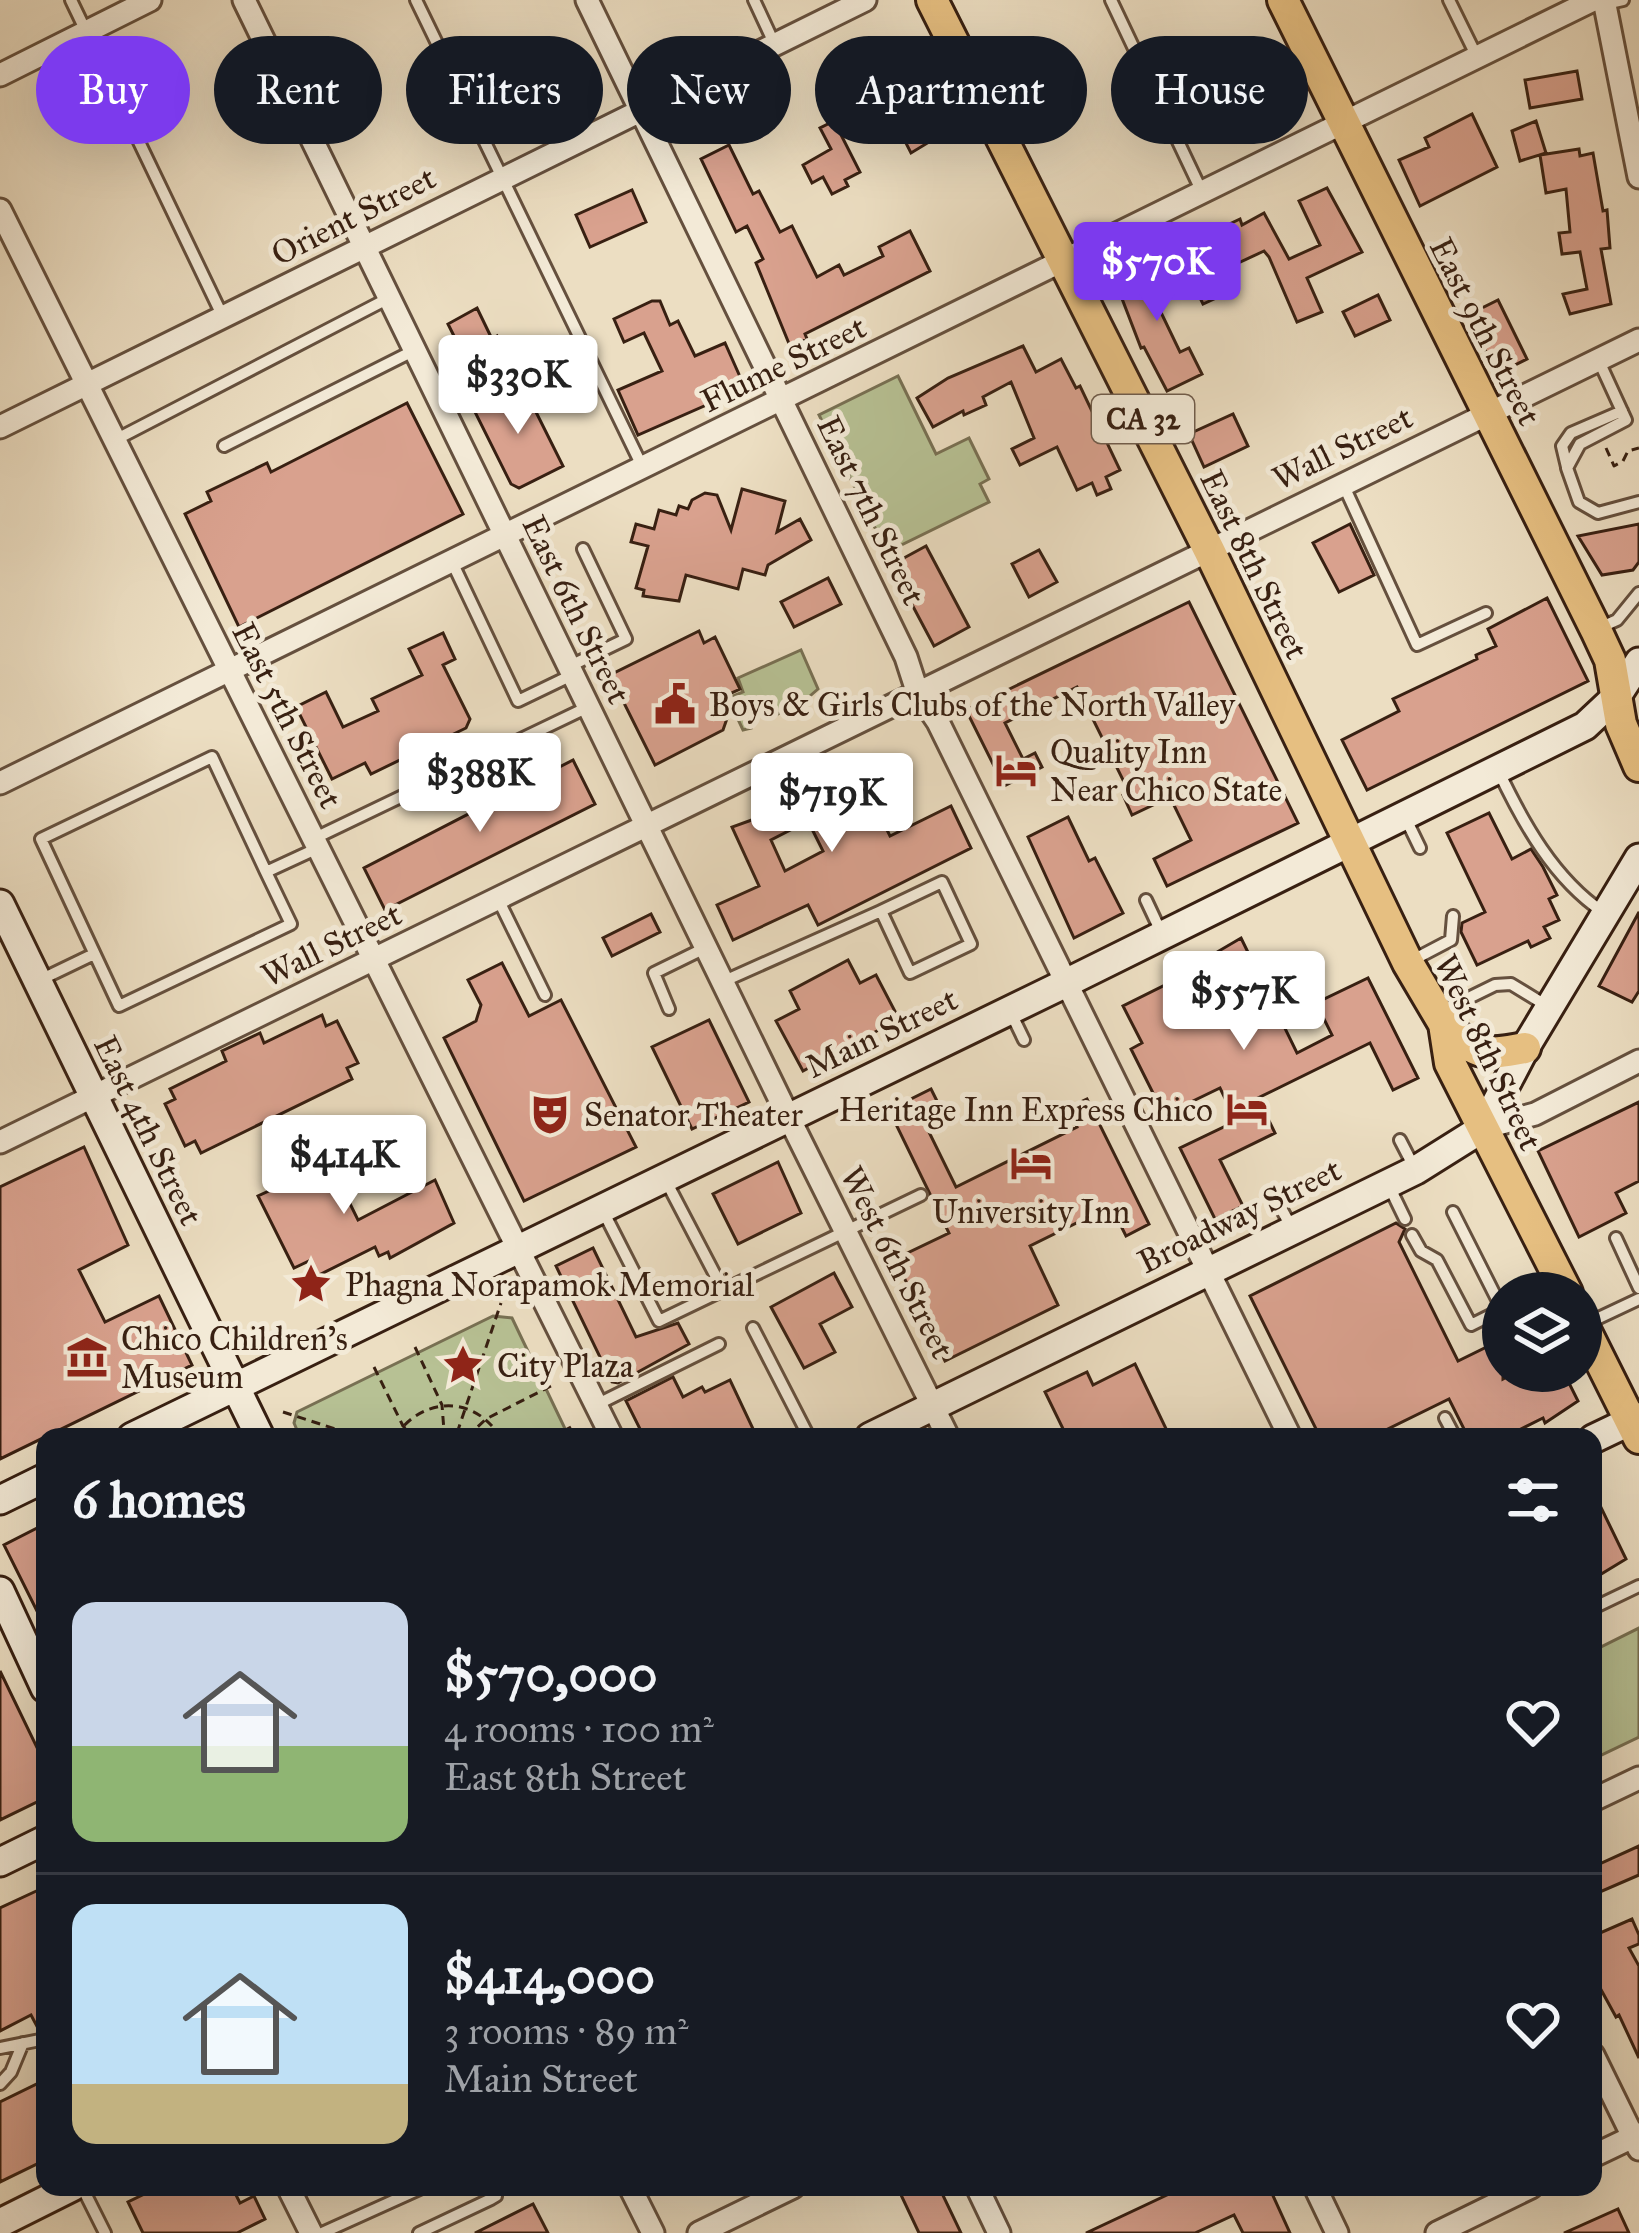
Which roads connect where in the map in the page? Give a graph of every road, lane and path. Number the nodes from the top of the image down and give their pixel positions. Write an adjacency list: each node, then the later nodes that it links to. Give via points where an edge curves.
1 (71, 0): 13 (lane)
2 (149, 0): 13 (street)
3 (244, 0): 27 (street, East 6th Street)
4 (416, 0): 23 (lane)
5 (587, 0): 18 (street, East 7th Street)
6 (754, 0): 14 (lane)
7 (865, 0): 15 (street, Orient Street)
8 (932, 0): 28 (main road, East 8th Street / CA 32)
9 (1112, 0): 25 (lane)
10 (1283, 0): 20 (main road, East 9th Street)
11 (1449, 0): 16 (lane)
12 (1606, 1): 16 (street, Flume Street); 21 (street)
13 (86, 32): 17 (street); 30 (lane)
14 (771, 36)
15 (789, 36)
16 (1477, 57): 20 (street, Flume Street)
17 (0, 75)
18 (627, 81)
19 (627, 114): 23 (street, Orient Street)
20 (1342, 124): 25 (street, Flume Street); 36 (main road, East 9th Street)
21 (1635, 136): 24 (street)
22 (658, 144): 35 (street, East 7th Street)
23 (503, 176): 27 (street, Orient Street); 42 (lane)
24 (1639, 177)
25 (1202, 193): 28 (street, Flume Street)
26 (0, 210): 34 (street, East 5th Street)
27 (364, 246): 29 (street, East 6th Street); 30 (street, Orient Street)
28 (1064, 261): 35 (street, Flume Street); 47 (main road, East 8th Street / CA 32)
29 (389, 298): 32 (street, East 6th Street); 38 (lane)
30 (224, 316): 34 (street, Orient Street)
31 (1639, 340): 33 (street, Wall Street)
32 (415, 350): 40 (lane); 45 (street, East 6th Street)
33 (1598, 359): 36 (street, Wall Street); 44 (lane, via 1622,410 1571,433 1562,446 1567,468 1579,502 1598,513)
34 (88, 384): 37 (street, Orient Street); 38 (street, East 5th Street)
35 (783, 400): 42 (street, Flume Street); 55 (street, East 7th Street)
36 (1486, 413): 43 (street, Wall Street); 51 (main road, East 9th Street)
37 (0, 427)
38 (115, 440): 53 (street, East 5th Street)
39 (1603, 441): 41 (path, via 1614,466)
40 (224, 446)
41 (1639, 448)
42 (643, 469): 45 (street, Flume Street)
43 (1343, 484): 47 (street, Wall Street); 50 (lane, via 1417,645)
44 (1639, 502)
45 (505, 536): 48 (street, Flume Street); 54 (street, East 6th Street)
46 (583, 549): 54 (lane, via 626,639)
47 (1209, 550): 55 (street, Wall Street); 63 (main road, East 8th Street / CA 32)
48 (452, 562): 53 (street, Flume Street); 54 (lane, via 518,701)
49 (1639, 593): 51 (lane, via 1617,620)
50 (1486, 613)
51 (1595, 629): 56 (main road, East 9th Street)
52 (1639, 662): 56 (main road, Main Street)
53 (229, 671): 60 (street, Flume Street); 64 (street, East 5th Street)
54 (570, 671): 57 (street, East 6th Street)
55 (917, 691): 62 (street, Wall Street); 81 (street, East 7th Street)
56 (1617, 696): 58 (main road, East 9th Street); 59 (main road, Main Street, via 1586,726)
57 (588, 707): 62 (street, East 6th Street); 64 (lane)
58 (1639, 766)
59 (1497, 769): 61 (main road, Main Street); 72 (lane, via 1542,848 1578,895)
60 (0, 783)
61 (1404, 814): 63 (main road, Main Street); 65 (lane)
62 (648, 824): 68 (street, Wall Street); 75 (street, East 6th Street)
63 (1349, 840): 74 (main road, Main Street); 78 (main road, West 8th Street / CA 32)
64 (316, 844): 67 (lane); 77 (street, East 5th Street)
65 (1420, 848)
66 (1639, 858): 72 (main road)
67 (266, 872): 76 (lane, via 291,924 162,986 119,1006); 76 (lane, via 212,758 41,839)
68 (498, 899): 77 (street, Wall Street); 82 (lane)
69 (1146, 899): 74 (lane)
70 (0, 904): 79 (main road, East 4th Street)
71 (881, 911): 71 (lane, via 910,973 971,944 941,882); 80 (lane)
72 (1606, 914): 83 (main road)
73 (1453, 916): 78 (lane, via 1450,940)
74 (1162, 934): 81 (main road, Main Street)
75 (705, 948): 80 (street, East 6th Street); 84 (lane, via 654,973)
76 (94, 954): 79 (lane)
77 (373, 960): 90 (street, Wall Street); 107 (street, East 5th Street)
78 (1408, 963): 86 (main road, West 8th Street / CA 32)
79 (37, 981): 90 (main road, East 4th Street)
80 (722, 982): 91 (street, East 6th Street)
81 (1066, 983): 85 (main road, Main Street); 108 (street, East 7th Street)
82 (545, 995)
83 (1550, 1007): 86 (lane, via 1511,984); 88 (main road)
84 (669, 1009)
85 (1010, 1010): 87 (lane); 91 (main road, Main Street)
86 (1440, 1019): 88 (main road, via 1475,1052); 92 (main road, West 8th Street / CA 32, via 1450,1063)
87 (1024, 1040)
88 (1525, 1048): 92 (main road)
89 (1639, 1061): 92 (street, Broadway Street, via 1535,1114)
90 (93, 1096): 94 (street, Wall Street); 123 (main road, East 4th Street)
91 (788, 1116): 96 (main road, Main Street); 104 (street, West 6th Street)
92 (1483, 1128): 95 (main road, Broadway Street); 110 (main road, West 8th Street / CA 32)
93 (1400, 1140): 95 (lane)
94 (0, 1142)
95 (1416, 1170): 97 (main road, Broadway Street)
96 (664, 1177): 100 (main road, Main Street); 112 (lane)
97 (1388, 1183): 102 (lane); 103 (main road, Broadway Street)
98 (1273, 1194): 103 (lane)
99 (921, 1195): 104 (lane)
100 (601, 1208): 107 (main road, Main Street); 112 (lane, via 658,1321)
101 (1453, 1212): 109 (lane)
102 (1405, 1219)
103 (1292, 1228): 108 (main road, Broadway Street)
104 (845, 1231): 112 (lane); 126 (street, West 6th Street)
105 (1412, 1235): 116 (lane, via 1437,1260 1472,1325)
106 (1616, 1238): 111 (lane)
107 (517, 1250): 123 (main road, Main Street); 125 (street, East 5th Street)
108 (1208, 1269): 126 (main road, Broadway Street); 144 (street, East 7th Street)
109 (1484, 1272)
110 (1546, 1272)
111 (1639, 1288)
112 (722, 1290)
113 (1639, 1299): 115 (lane)
114 (501, 1303): 127 (path)
115 (1602, 1315)
116 (1482, 1320)
117 (753, 1328): 141 (lane)
118 (719, 1344): 125 (lane)
119 (415, 1346): 124 (path)
120 (1602, 1361): 131 (main road)
121 (374, 1367): 132 (path)
122 (551, 1386): 130 (path)
123 (236, 1388): 133 (main road, Main Street); 134 (main road, East 4th Street)
124 (442, 1405): 127 (path); 132 (path); 136 (path)
125 (596, 1405): 140 (street, East 5th Street)
126 (934, 1407): 142 (main road, Broadway Street); 143 (street, West 6th Street)
127 (466, 1408): 130 (path); 137 (path)
128 (283, 1412): 135 (path)
129 (1445, 1418): 145 (lane)
130 (486, 1419): 138 (path); 139 (path)
131 (1636, 1425): 146 (main road)
132 (403, 1426)
133 (157, 1428)
134 (256, 1428)
135 (332, 1428)
136 (444, 1428)
137 (459, 1428)
138 (476, 1428)
139 (493, 1428)
140 (608, 1428)
141 (804, 1428)
142 (889, 1428)
143 (944, 1428)
144 (1286, 1428)
145 (1450, 1428)
146 (1602, 1436)
147 (36, 1482): 148 (main road)
148 (0, 1500)
149 (1639, 1586): 151 (lane)
150 (0, 1591): 152 (main road)
151 (1602, 1604)
152 (36, 1669)
153 (1639, 1778): 154 (street)
154 (1602, 1796)
155 (36, 1844): 156 (main road)
156 (0, 1862)
157 (36, 2041): 158 (lane)
158 (23, 2043): 159 (lane); 161 (lane)
159 (0, 2048)
160 (1602, 2072): 162 (street)
161 (0, 2084)
162 (1637, 2140): 163 (street)
163 (1602, 2153)
164 (54, 2196): 174 (main road)
165 (86, 2196): 175 (lane)
166 (292, 2196): 176 (street)
167 (404, 2196): 177 (lane)
168 (496, 2196): 178 (lane)
169 (634, 2196): 179 (street)
170 (775, 2196): 180 (street)
171 (980, 2196): 181 (street)
172 (1319, 2196): 182 (street)
173 (1513, 2196): 183 (street)
174 (0, 2223)
175 (105, 2233)
176 (311, 2233)
177 (322, 2233)
178 (419, 2233)
179 (653, 2233)
180 (699, 2233)
181 (999, 2233)
182 (1337, 2233)
183 (1437, 2233)

